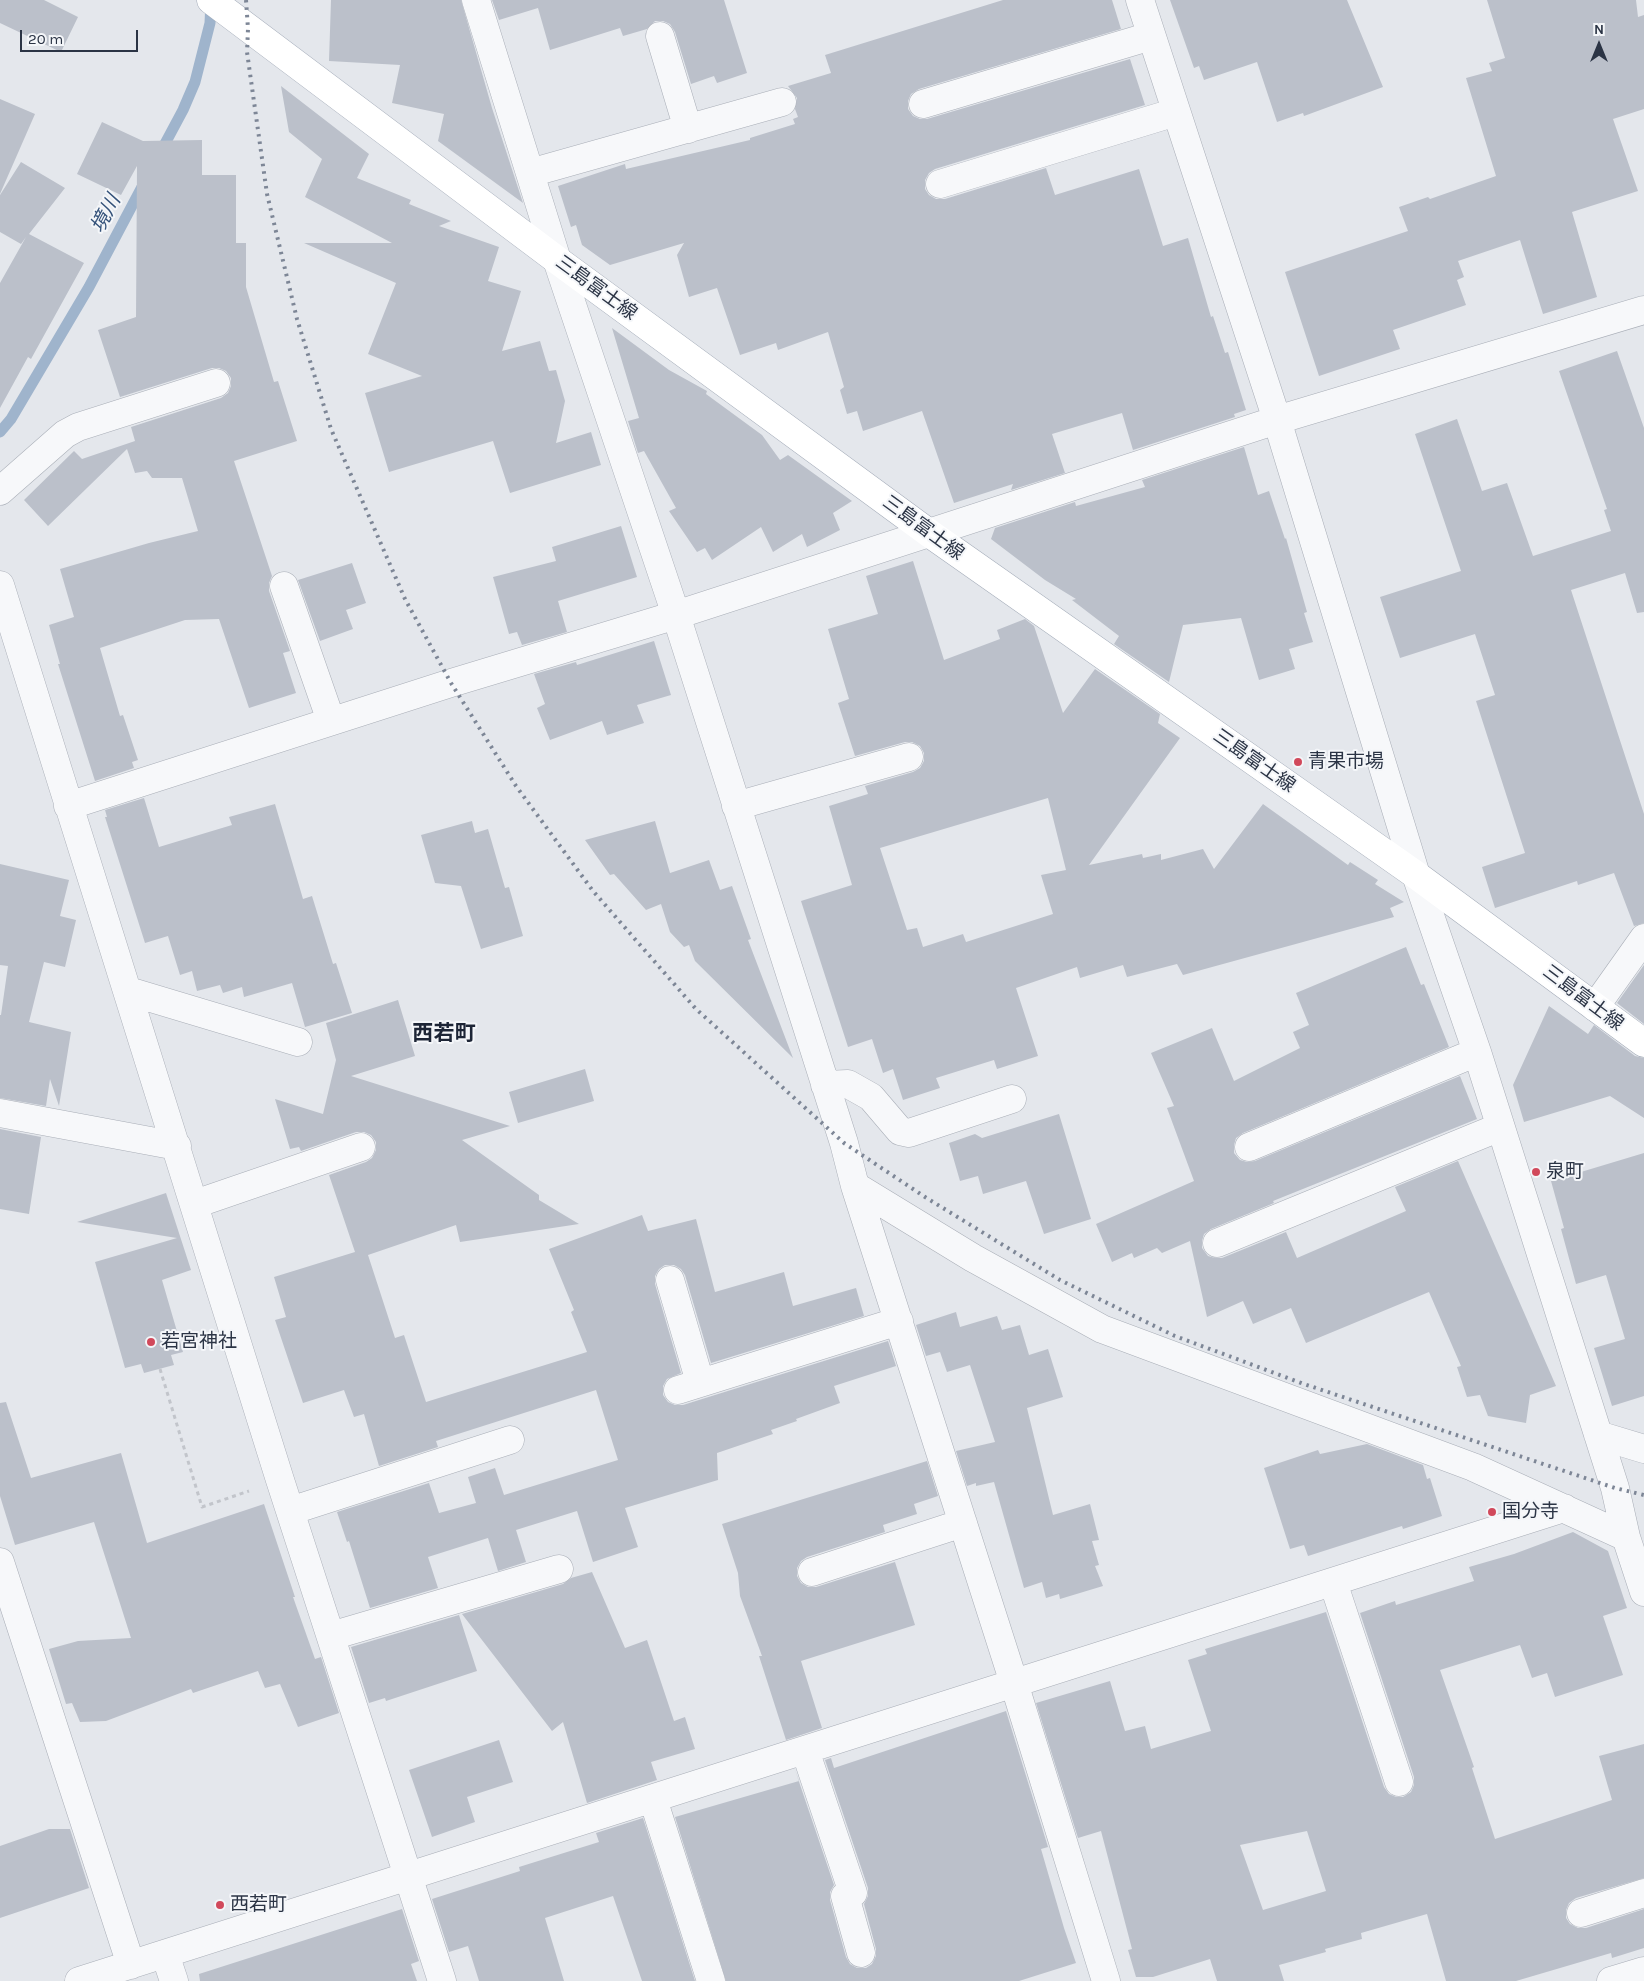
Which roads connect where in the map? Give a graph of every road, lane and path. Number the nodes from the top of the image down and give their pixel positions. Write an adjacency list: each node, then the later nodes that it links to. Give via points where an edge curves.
1 (476, 0): 10 (street)
2 (1140, 0): 5 (street)
3 (218, 5): 12 (main road, 三島富士線)
4 (660, 36): 9 (street)
5 (1151, 36): 7 (street); 8 (street)
6 (782, 102): 9 (street)
7 (922, 104)
8 (1176, 112): 11 (street); 15 (street)
9 (688, 129): 10 (street)
10 (530, 173): 12 (street)
11 (940, 184)
12 (557, 260): 17 (main road, 三島富士線); 20 (street)
13 (1644, 310): 15 (street)
14 (216, 383): 16 (street, via 78,426)
15 (1277, 420): 17 (street); 25 (street)
16 (0, 491)
17 (930, 533): 20 (street); 25 (main road, 三島富士線)
18 (0, 585): 23 (street)
19 (284, 586): 21 (street)
20 (676, 615): 21 (street); 24 (street)
21 (331, 721): 23 (street)
22 (909, 757): 24 (street)
23 (68, 806): 27 (street)
24 (736, 806): 32 (street)
25 (1416, 875): 28 (main road, 三島富士線); 31 (street)
26 (1644, 938): 28 (street)
27 (128, 991): 29 (street); 36 (street)
28 (1595, 1007): 30 (main road, 三島富士線)
29 (298, 1042)
30 (1644, 1043)
31 (1477, 1052): 35 (street); 38 (street)
32 (825, 1085): 33 (street, via 848,1084 871,1097 900,1131 909,1133); 39 (street)
33 (1012, 1099)
34 (0, 1113): 36 (street)
35 (1500, 1127): 41 (street); 45 (street)
36 (177, 1146): 40 (street)
37 (361, 1147): 40 (street)
38 (1249, 1147)
39 (855, 1186): 43 (street); 49 (street, via 973,1258 1102,1329 1473,1467)
40 (195, 1204): 48 (street)
41 (1216, 1243)
42 (670, 1280): 43 (street, via 689,1386)
43 (898, 1321): 51 (street)
44 (160, 1369): 48 (path, via 202,1507)
45 (1598, 1435): 47 (street); 52 (street)
46 (510, 1440): 50 (street)
47 (1644, 1449)
48 (280, 1480): 50 (street)
49 (1564, 1508): 52 (street); 56 (street)
50 (290, 1511): 58 (street)
51 (963, 1523): 55 (street); 59 (street)
52 (1626, 1537): 57 (street)
53 (0, 1562): 68 (street)
54 (559, 1569): 58 (street)
55 (812, 1572)
56 (1333, 1582): 59 (street); 61 (street)
57 (1644, 1592)
58 (331, 1636): 63 (street)
59 (1014, 1683): 60 (street); 74 (street)
60 (805, 1750): 62 (street); 66 (street, via 853,1894 845,1896)
61 (1399, 1782)
62 (653, 1799): 63 (street); 73 (street)
63 (408, 1877): 67 (street); 72 (street)
64 (1644, 1893): 65 (street)
65 (1582, 1913)
66 (861, 1953)
67 (165, 1954): 68 (street); 71 (street)
68 (131, 1965): 70 (street)
69 (1644, 1971): 75 (street)
70 (78, 1981)
71 (174, 1981)
72 (442, 1981)
73 (711, 1981)
74 (1106, 1981)
75 (1611, 1981)

